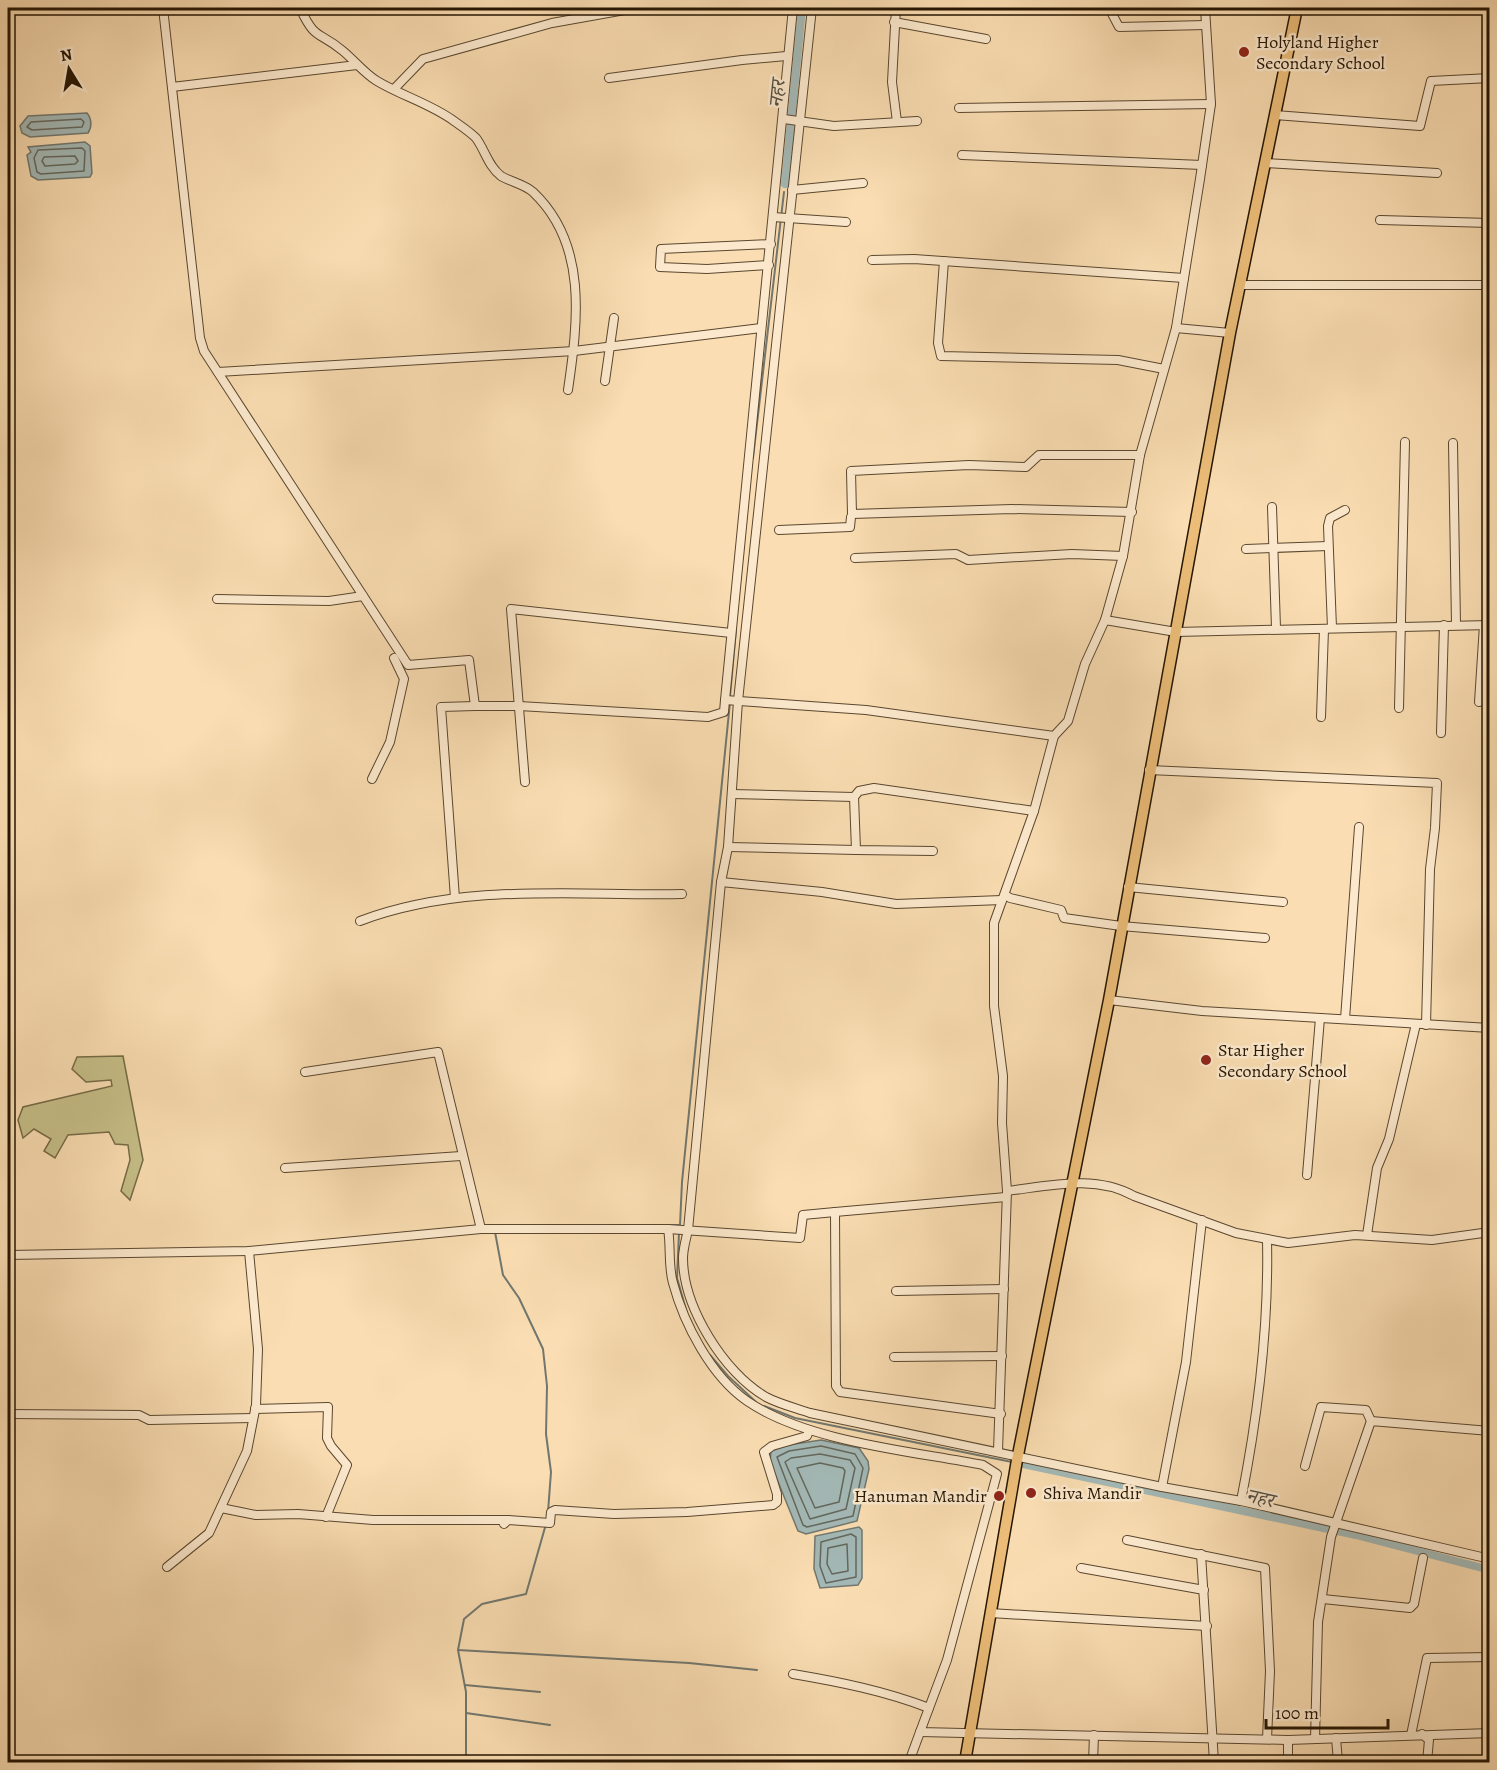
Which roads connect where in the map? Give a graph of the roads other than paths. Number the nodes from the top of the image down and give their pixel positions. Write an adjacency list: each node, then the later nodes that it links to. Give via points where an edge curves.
1 (163, 8): 18 (street)
2 (300, 8): 15 (street, via 310,29)
3 (636, 8): 10 (street)
4 (792, 8): 14 (street)
5 (812, 8): 25 (street)
6 (896, 8): 11 (street)
7 (1101, 8): 12 (street, via 1113,12 1119,27)
8 (1205, 8): 12 (street)
9 (1298, 8): 22 (main road)
10 (619, 9): 19 (street, via 423,59)
11 (894, 22): 13 (street); 26 (street, via 892,82)
12 (1206, 25): 20 (street)
13 (986, 39)
14 (786, 56): 16 (street); 23 (street)
15 (357, 65): 18 (street); 19 (street)
16 (609, 78)
17 (1490, 78): 22 (street, via 1431,81 1420,126)
18 (171, 87): 52 (street, via 200,338)
19 (394, 89): 50 (street, via 453,120 476,139 493,168 531,190 556,217 568,244 576,289)
20 (1211, 105): 21 (street); 29 (street)
21 (958, 108)
22 (1275, 115): 28 (main road)
23 (784, 119): 25 (street); 33 (street)
24 (917, 121): 26 (street)
25 (799, 123): 26 (street); 32 (street)
26 (897, 123)
27 (962, 154): 29 (street)
28 (1266, 163): 30 (street); 43 (main road)
29 (1202, 165): 42 (street)
30 (1437, 173)
31 (863, 183): 32 (street)
32 (792, 190): 34 (street)
33 (773, 218): 34 (street); 38 (street)
34 (789, 218): 36 (street); 80 (street)
35 (1380, 220): 37 (street)
36 (846, 222)
37 (1490, 223)
38 (771, 244): 41 (street); 41 (street, via 661,249 660,267)
39 (872, 260): 40 (street)
40 (944, 261): 42 (street); 51 (street, via 938,343 941,356 1118,360)
41 (769, 265): 46 (street)
42 (1184, 278): 47 (street)
43 (1240, 285): 44 (street); 48 (main road)
44 (1490, 285)
45 (614, 318): 49 (street)
46 (761, 328): 49 (street); 78 (street)
47 (1176, 328): 48 (street); 51 (street)
48 (1230, 333): 77 (main road)
49 (609, 347): 50 (street); 53 (street)
50 (574, 351): 52 (street); 54 (street)
51 (1164, 369): 57 (street)
52 (218, 372): 68 (street)
53 (605, 381)
54 (568, 390)
55 (1405, 442): 74 (street)
56 (1453, 443): 72 (street)
57 (1140, 455): 60 (street); 60 (street, via 1039,455 1026,467 969,465 851,471 852,514 1012,509)
58 (1272, 507): 64 (street)
59 (1345, 510): 63 (street, via 1330,518)
60 (1132, 512): 66 (street)
61 (851, 517): 62 (street, via 850,527)
62 (779, 530)
63 (1328, 546): 64 (street); 76 (street)
64 (1273, 547): 65 (street); 75 (street)
65 (1246, 549)
66 (1123, 556): 67 (street, via 1072,554 968,560 956,554); 70 (street)
67 (855, 558)
68 (363, 596): 69 (street, via 329,601); 82 (street, via 408,666 469,660)
69 (217, 599)
70 (1105, 620): 77 (street); 87 (street, via 1084,664 1068,720)
71 (1443, 624): 72 (street); 74 (street); 86 (street)
72 (1456, 625): 73 (street)
73 (1487, 625): 81 (street)
74 (1400, 626): 76 (street); 84 (street)
75 (1276, 628): 76 (street); 77 (street)
76 (1328, 628): 85 (street)
77 (1176, 632): 88 (main road)
78 (731, 633): 80 (street); 83 (street, via 511,609)
79 (394, 658): 89 (street, via 404,679 390,742)
80 (733, 701): 83 (street, via 724,712 708,717); 87 (street, via 866,710); 91 (street)
81 (1479, 702)
82 (475, 706): 83 (street); 102 (street, via 441,707)
83 (519, 706): 90 (street)
84 (1399, 708)
85 (1321, 717)
86 (1441, 733)
87 (1054, 736): 93 (street)
88 (1149, 770): 99 (main road); 111 (street, via 1437,783 1430,868)
89 (372, 779)
90 (525, 782)
91 (732, 794): 92 (street); 95 (street)
92 (854, 797): 93 (street, via 859,791 874,788); 96 (street)
93 (1034, 811): 101 (street)
94 (1359, 827): 109 (street)
95 (728, 846): 96 (street); 98 (street)
96 (856, 850): 97 (street)
97 (933, 851)
98 (721, 882): 101 (street, via 896,904); 123 (street)
99 (1128, 887): 103 (street); 105 (main road)
100 (682, 894): 102 (street, via 518,892)
101 (1004, 897): 105 (street, via 1061,910 1064,918); 118 (street, via 994,923 994,1006 1003,1076)
102 (455, 898): 104 (street, via 392,909)
103 (1283, 902)
104 (360, 921)
105 (1121, 926): 106 (street); 107 (main road)
106 (1265, 938)
107 (1109, 1000): 108 (street, via 1202,1011); 117 (main road)
108 (1320, 1018): 109 (street); 116 (street)
109 (1345, 1019): 110 (street)
110 (1416, 1024): 111 (street); 125 (street, via 1392,1131 1377,1168)
111 (1426, 1025): 112 (street)
112 (1490, 1028)
113 (305, 1072): 114 (street, via 438,1052)
114 (461, 1156): 115 (street); 121 (street)
115 (285, 1168)
116 (1307, 1176)
117 (1073, 1183): 118 (street); 120 (street, via 1121,1189); 140 (main road)
118 (1007, 1194): 119 (street); 129 (street)
119 (835, 1212): 123 (street, via 803,1215 800,1238); 135 (street, via 834,1329 836,1386 840,1392)
120 (1202, 1220): 126 (street); 142 (street, via 1186,1362)
121 (481, 1228): 122 (street); 127 (street)
122 (668, 1229): 123 (street); 137 (street, via 672,1280 701,1348 747,1401)
123 (688, 1230): 139 (street, via 682,1257 700,1323 716,1349 766,1396 844,1422)
124 (1490, 1232): 125 (street, via 1432,1240)
125 (1367, 1235): 126 (street, via 1288,1242)
126 (1267, 1240): 143 (street, via 1267,1309)
127 (249, 1251): 128 (street); 133 (street, via 258,1349)
128 (8, 1255)
129 (1004, 1289): 130 (street); 131 (street)
130 (896, 1291)
131 (1002, 1356): 132 (street); 135 (street)
132 (894, 1357)
133 (254, 1413): 134 (street, via 149,1420 139,1415); 144 (street, via 247,1451); 145 (street, via 328,1407 327,1438 347,1465)
134 (8, 1414)
135 (1001, 1414): 139 (street)
136 (1371, 1421): 138 (street); 141 (street, via 1366,1410 1321,1407); 146 (street)
137 (809, 1431): 145 (street, via 807,1436 764,1452 777,1494 773,1505 614,1514 555,1510 550,1523); 159 (street, via 983,1465 997,1474 947,1660)
138 (1490, 1431)
139 (998, 1451): 140 (street)
140 (1018, 1455): 142 (street); 155 (main road)
141 (1305, 1466)
142 (1162, 1487): 143 (street)
143 (1241, 1501): 146 (street)
144 (221, 1508): 145 (street, via 256,1515); 151 (street, via 209,1533)
145 (326, 1516)
146 (1336, 1522): 150 (street); 154 (street)
147 (1127, 1540): 148 (street)
148 (1201, 1554): 153 (street); 166 (street, via 1265,1568 1270,1671)
149 (1422, 1558): 154 (street, via 1414,1605 1410,1608)
150 (1490, 1559)
151 (167, 1567)
152 (1081, 1568): 153 (street)
153 (1204, 1590): 156 (street)
154 (1323, 1599): 169 (street, via 1318,1622)
155 (990, 1613): 156 (street); 161 (main road)
156 (1206, 1626): 168 (street)
157 (1490, 1657): 164 (street, via 1427,1658)
158 (793, 1674): 159 (street, via 847,1683)
159 (929, 1708): 160 (street)
160 (920, 1732): 161 (street); 171 (street)
161 (971, 1732): 165 (street); 172 (main road)
162 (1490, 1733): 163 (street)
163 (1422, 1734): 164 (street); 177 (street, via 1429,1740)
164 (1411, 1735): 167 (street)
165 (1094, 1736): 168 (street); 173 (street)
166 (1268, 1738): 168 (street); 170 (street)
167 (1336, 1738): 169 (street); 176 (street)
168 (1212, 1739): 174 (street)
169 (1315, 1739): 170 (street)
170 (1288, 1740): 175 (street)
171 (909, 1762)
172 (965, 1762)
173 (1094, 1762)
174 (1214, 1762)
175 (1288, 1762)
176 (1338, 1762)
177 (1427, 1762)

